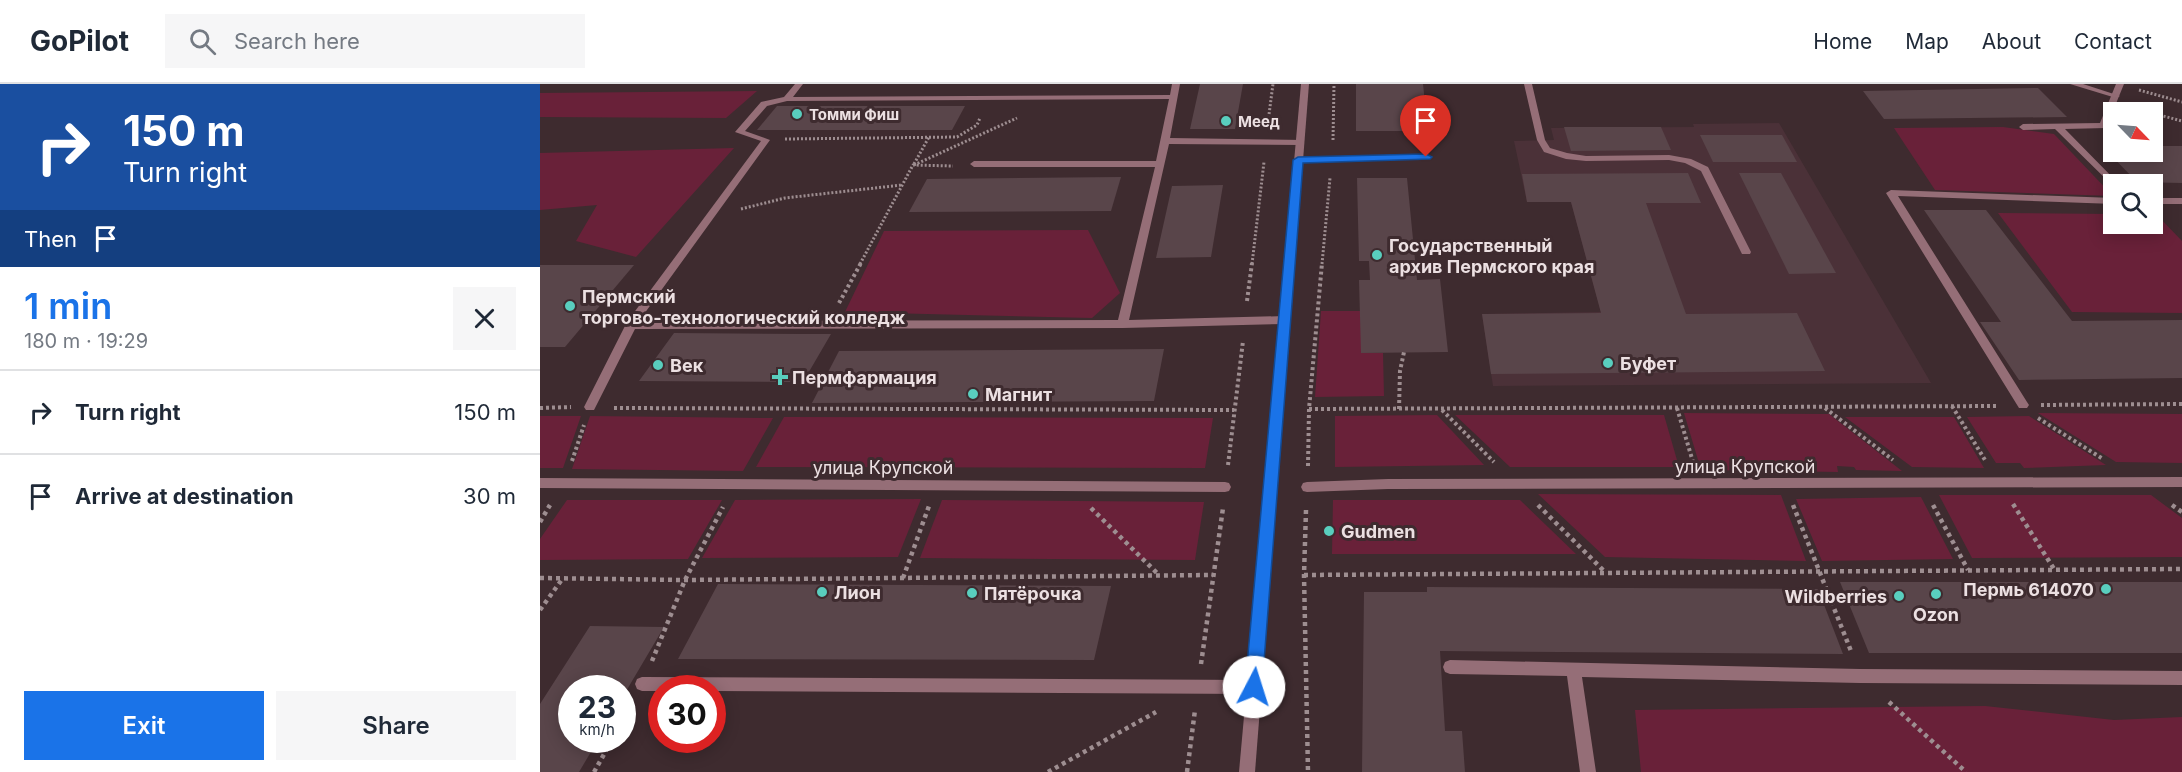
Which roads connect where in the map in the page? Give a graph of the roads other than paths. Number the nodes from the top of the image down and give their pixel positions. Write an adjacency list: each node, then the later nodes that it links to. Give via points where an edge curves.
1 (799, 84): 9 (street)
2 (1176, 84): 8 (street)
3 (1305, 84): 13 (street)
4 (1528, 84): 22 (street, via 1540,140 1547,150 1574,159 1676,158 1693,161 1705,169)
5 (2074, 84): 7 (street)
6 (2120, 84): 7 (street)
7 (2116, 96): 11 (street, via 2103,126)
8 (1172, 98): 9 (street); 12 (street)
9 (787, 99): 25 (street, via 764,104 739,132 766,140)
10 (2023, 127): 11 (street)
11 (2058, 127): 18 (street)
12 (1165, 141): 13 (street); 17 (street)
13 (1300, 142): 15 (street)
14 (1426, 157): 15 (street)
15 (1298, 160): 23 (street)
16 (974, 164): 17 (street)
17 (1160, 164): 24 (street)
18 (2104, 174)
19 (2103, 201): 26 (street, via 1891,193)
20 (2163, 201): 21 (street)
21 (2182, 201)
22 (1746, 252)
23 (1285, 320): 24 (street); 36 (street)
24 (1123, 324): 25 (street)
25 (631, 325): 27 (street)
26 (2023, 405)
27 (590, 407)
28 (2182, 482): 31 (street, улица Крупской)
29 (540, 483): 30 (street, улица Крупской)
30 (1226, 487)
31 (1307, 487)
32 (1450, 667): 33 (street)
33 (1573, 669): 34 (street); 38 (street)
34 (2182, 678)
35 (642, 684): 36 (street)
36 (1254, 687): 37 (street)
37 (1246, 772)
38 (1588, 772)

